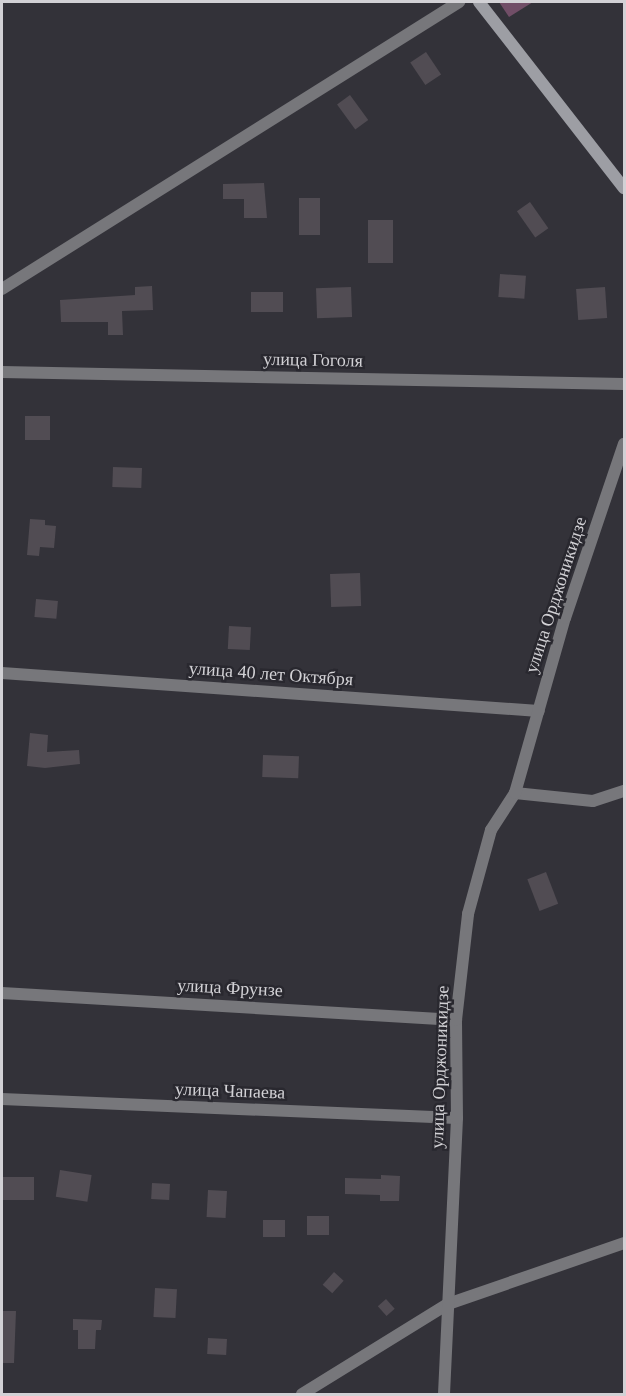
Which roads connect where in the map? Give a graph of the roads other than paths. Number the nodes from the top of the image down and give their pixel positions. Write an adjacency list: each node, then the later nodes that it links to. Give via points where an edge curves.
1 (459, 2): 4 (street)
2 (479, 2): 3 (main road)
3 (624, 188)
4 (2, 289)
5 (2, 372): 6 (street, улица Гоголя)
6 (624, 384)
7 (624, 444): 9 (street, улица Орджоникидзе, via 565,618)
8 (2, 673): 9 (street, улица 40 лет Октября)
9 (539, 711): 11 (street, улица Орджоникидзе)
10 (624, 790): 11 (street, via 593,801)
11 (515, 793): 13 (street, улица Орджоникидзе, via 492,830 468,914)
12 (2, 993): 13 (street, улица Фрунзе)
13 (456, 1020): 15 (street, улица Орджоникидзе)
14 (2, 1099): 15 (street, улица Чапаева)
15 (458, 1118): 17 (street, улица Орджоникидзе)
16 (624, 1243): 17 (street)
17 (448, 1304): 18 (street); 19 (street, улица Орджоникидзе)
18 (302, 1395)
19 (444, 1395)

